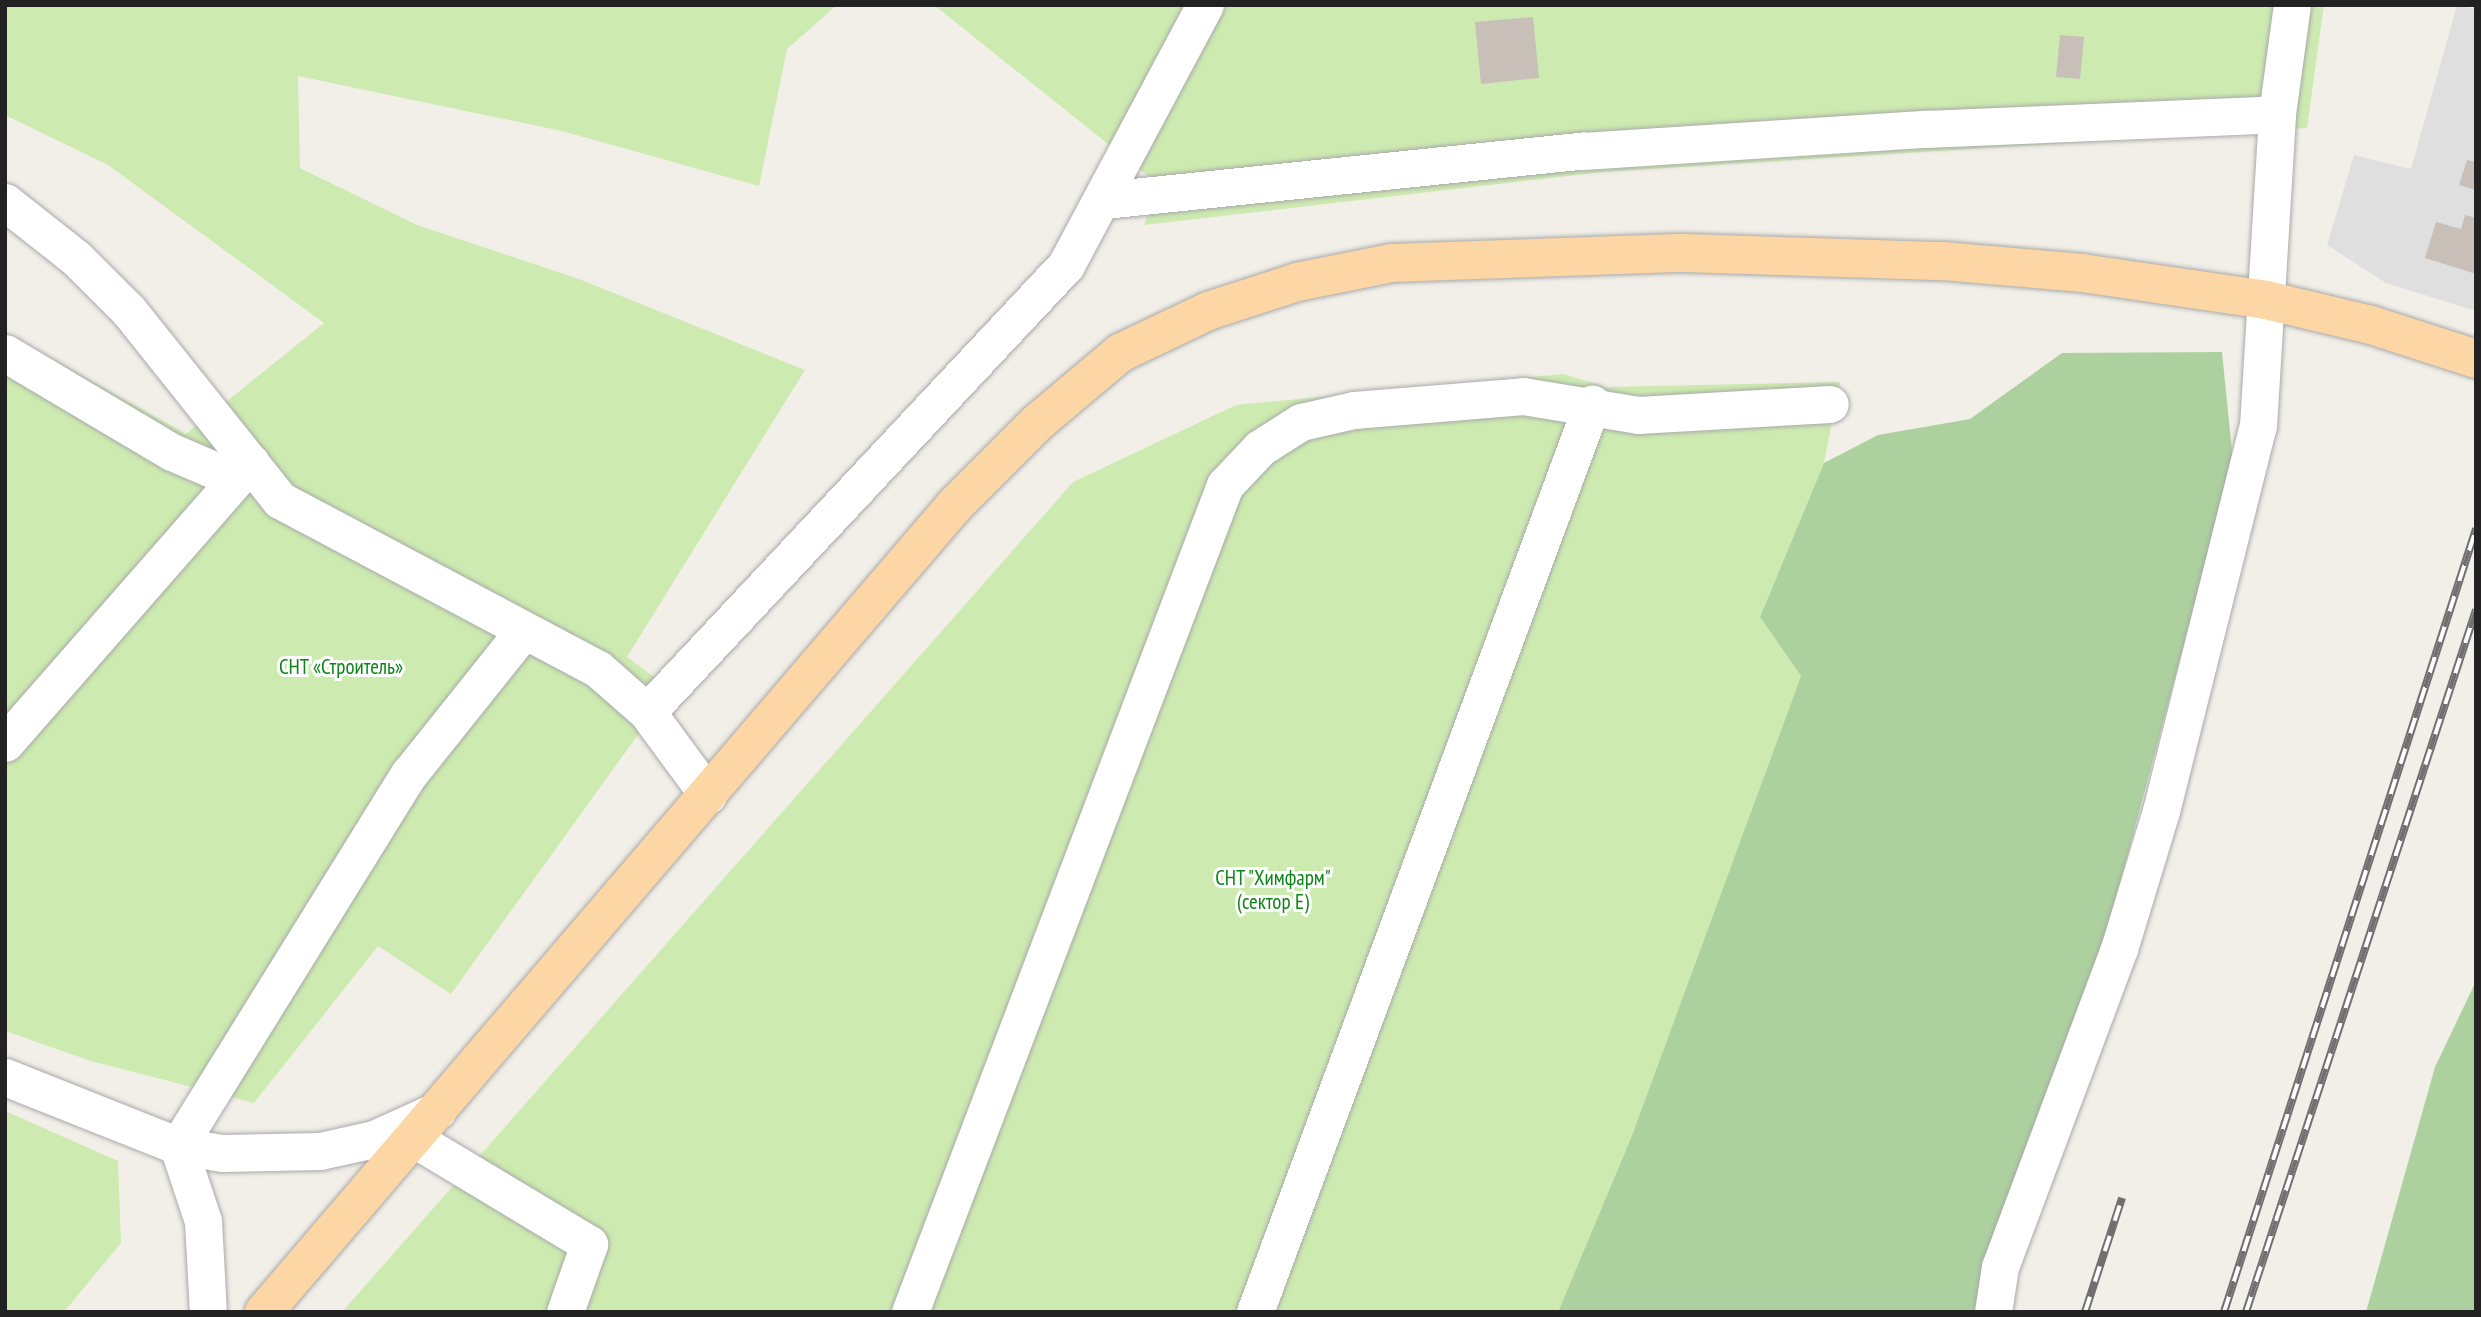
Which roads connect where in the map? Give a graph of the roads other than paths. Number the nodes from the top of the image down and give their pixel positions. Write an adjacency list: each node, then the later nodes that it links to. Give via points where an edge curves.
1 (1205, 5): 4 (street, via 1117,167)
2 (2292, 5): 3 (street)
3 (2277, 114): 4 (street, via 1926,129 1582,151); 6 (street)
4 (1104, 200): 13 (street, via 1066,265)
5 (5, 202): 11 (street, via 76,258 129,311)
6 (2266, 300): 8 (main road, via 2371,325); 15 (main road, via 2082,273 1943,261 1684,253 1391,264 1297,282 1208,311 1120,354 1037,423 954,506); 25 (street, via 2258,426 2161,811 2119,949 2000,1267)
7 (5, 352): 11 (street, via 172,452)
8 (2476, 359)
9 (1592, 404): 10 (street, via 1637,415); 23 (street, via 1523,396 1354,410 1301,422 1260,448 1225,485); 24 (street)
10 (1830, 404)
11 (243, 470): 12 (street, via 280,500); 14 (street)
12 (524, 630): 13 (street, via 598,669); 19 (street, via 409,774)
13 (647, 712): 15 (street)
14 (5, 743)
15 (708, 795): 17 (main road)
16 (5, 1077): 19 (street)
17 (438, 1110): 18 (main road); 19 (street, via 374,1139 320,1151 222,1153)
18 (411, 1137): 21 (main road); 22 (street, via 589,1244)
19 (178, 1146): 20 (street, via 203,1221)
20 (208, 1312)
21 (264, 1312)
22 (565, 1312)
23 (910, 1312)
24 (1255, 1312)
25 (1993, 1312)

